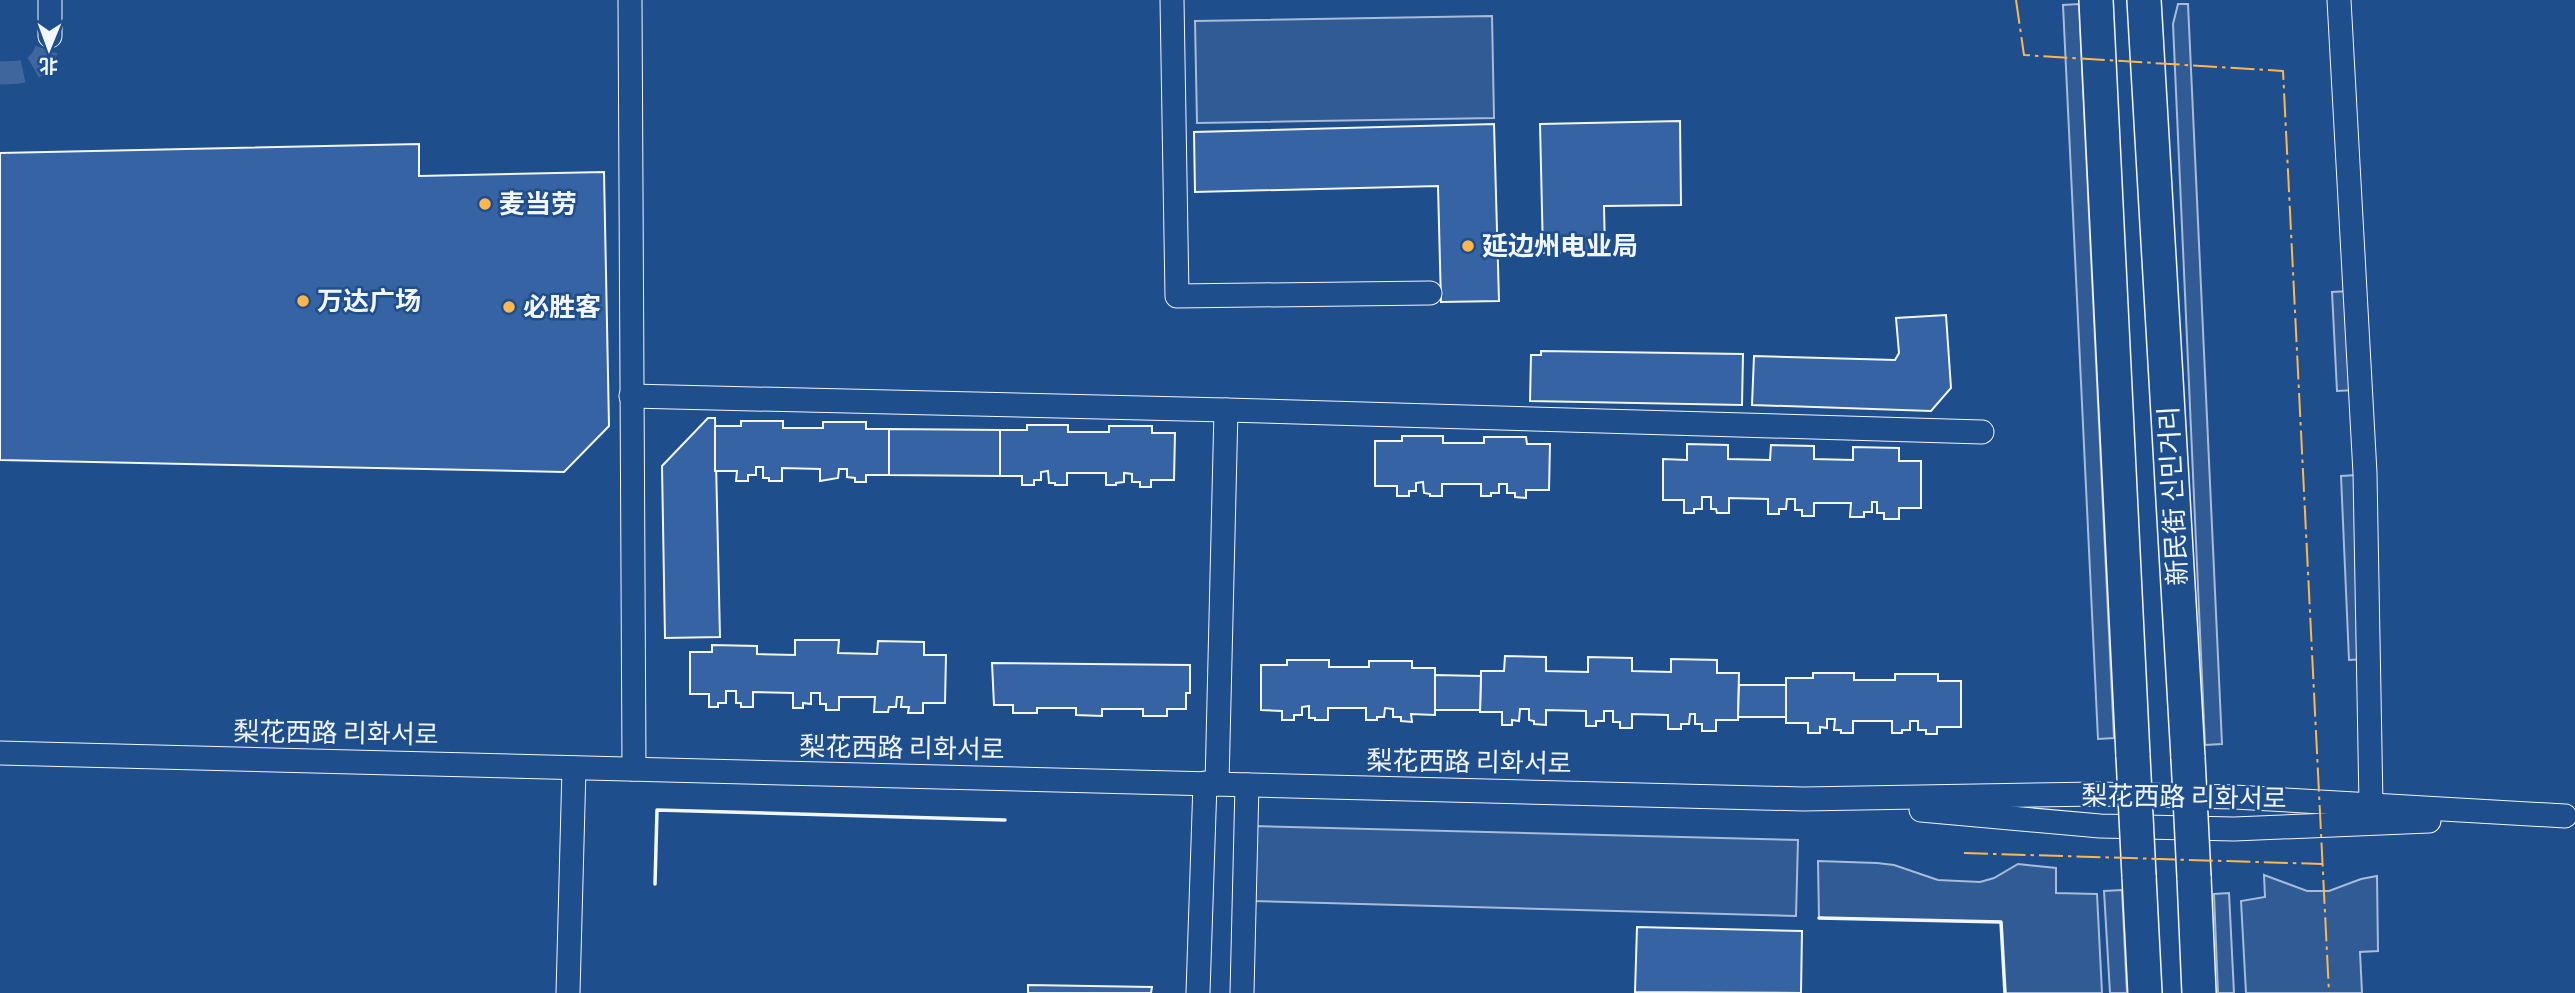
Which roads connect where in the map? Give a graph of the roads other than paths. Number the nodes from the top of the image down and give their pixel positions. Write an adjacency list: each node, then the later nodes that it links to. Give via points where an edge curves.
1 (50, 0): 7 (street)
2 (630, 0): 9 (street)
3 (1172, 0): 8 (street, via 1177,296)
4 (2096, 0): 23 (highway, 新民街 신민거리, bridge)
5 (2144, 0): 24 (highway, 新民街 신민거리, bridge)
6 (2339, 0): 18 (street, via 2365,473)
7 (50, 36)
8 (1430, 293)
9 (631, 396): 10 (street); 14 (street)
10 (1226, 410): 11 (street); 15 (street)
11 (1982, 432)
12 (0, 753): 13 (street, 梨花西路 리화서로)
13 (574, 768): 14 (street, 梨花西路 리화서로); 20 (street)
14 (634, 769): 15 (street, 梨花西路 리화서로)
15 (1211, 784): 16 (street, 梨花西路 리화서로); 21 (street)
16 (1247, 785): 17 (street, 梨花西路 리화서로); 22 (street)
17 (1803, 799): 18 (street, 梨花西路 리화서로, via 2098,794); 19 (street, 梨花西路 리화서로, via 2100,826 2234,829)
18 (2371, 805): 19 (street, 梨花西路 리화서로)
19 (2570, 816)
20 (568, 993)
21 (1198, 993)
22 (1242, 993)
23 (2145, 993)
24 (2199, 993)

